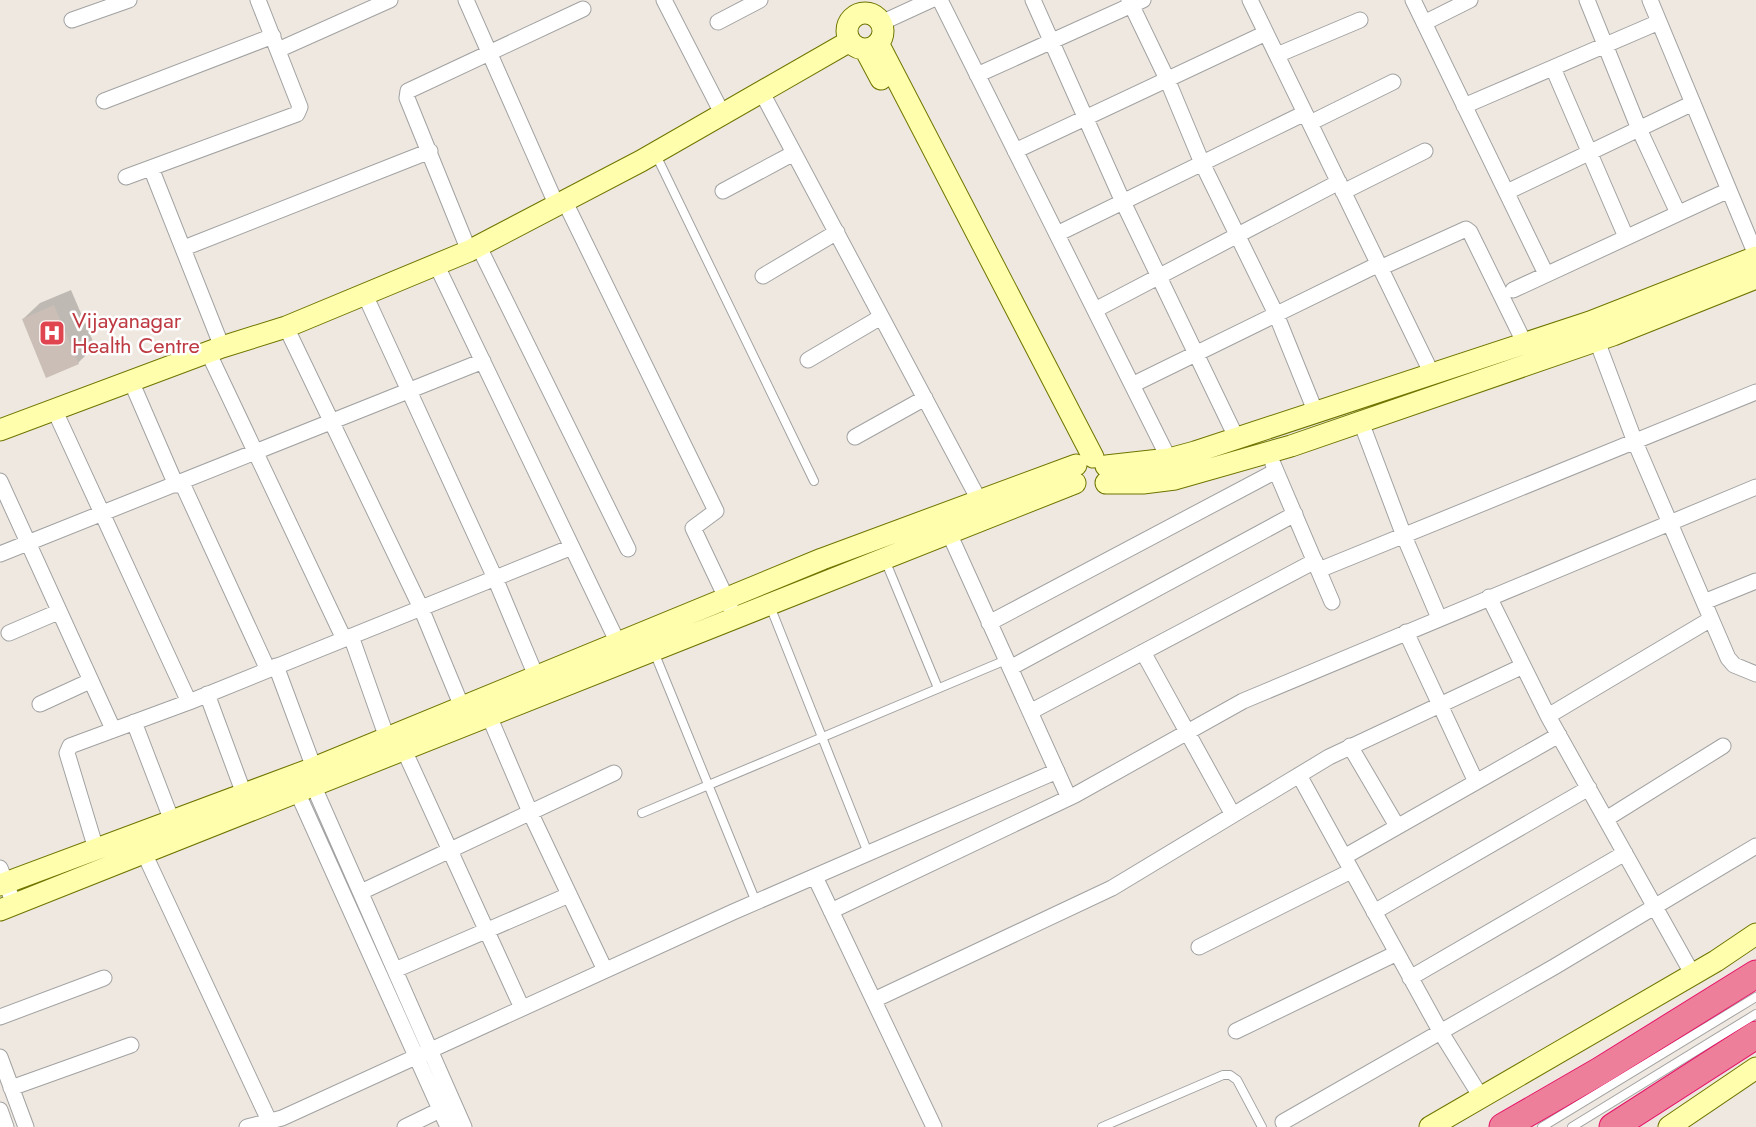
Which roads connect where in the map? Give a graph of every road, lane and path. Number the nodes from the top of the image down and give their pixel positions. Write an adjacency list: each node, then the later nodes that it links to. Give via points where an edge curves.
1 (129, 0): 17 (street)
2 (258, 0): 25 (street)
3 (390, 0): 25 (street)
4 (466, 0): 27 (street)
5 (664, 0): 37 (street)
6 (760, 0): 19 (street)
7 (931, 0): 21 (street)
8 (940, 0): 30 (street)
9 (1033, 0): 24 (street)
10 (1250, 0): 23 (street)
11 (1413, 0): 22 (street)
12 (1470, 0): 22 (street)
13 (1587, 0): 26 (street)
14 (1650, 0): 20 (street)
15 (1135, 2): 24 (street); 31 (street)
16 (583, 9): 27 (street)
17 (72, 20)
18 (1360, 20): 28 (street)
19 (718, 22)
20 (1659, 22): 26 (street); 35 (street)
21 (865, 23): 33 (street); 99 (street)
22 (1424, 23): 36 (street)
23 (1266, 33): 28 (street); 31 (street)
24 (1051, 42): 30 (street); 38 (street)
25 (275, 43): 34 (street); 48 (street, via 300,106 297,114)
26 (1605, 45): 29 (street); 40 (street)
27 (489, 53): 43 (street, via 408,91 407,98); 55 (street)
28 (1277, 55): 39 (street)
29 (1553, 68): 36 (street); 46 (street)
30 (977, 75): 41 (street)
31 (1167, 79): 38 (street); 47 (street)
32 (1393, 82): 39 (street)
33 (761, 91): 37 (street); 45 (street)
34 (104, 101)
35 (1693, 103): 40 (street); 51 (street)
36 (1464, 106): 53 (street)
37 (722, 113): 44 (street)
38 (1086, 118): 41 (street); 54 (street)
39 (1307, 118): 47 (street); 50 (street)
40 (1639, 129): 46 (street); 56 (street)
41 (1015, 151): 58 (street)
42 (1425, 151): 50 (street)
43 (430, 152): 61 (street); 62 (street)
44 (655, 153): 55 (street); 101 (lane)
45 (794, 153): 52 (street); 57 (street)
46 (1589, 153): 53 (street); 60 (street)
47 (1202, 163): 54 (street); 59 (street)
48 (152, 168): 49 (street); 61 (street)
49 (126, 177)
50 (1341, 187): 59 (street); 65 (street)
51 (1729, 190): 56 (street); 63 (street)
52 (723, 191)
53 (1507, 192): 66 (street)
54 (1123, 202): 58 (street); 68 (street)
55 (561, 204): 62 (street); 119 (street, via 716,511 693,528)
56 (1678, 213): 60 (street)
57 (837, 232): 67 (street); 74 (street)
58 (1057, 234): 72 (street)
59 (1237, 236): 68 (street); 73 (street)
60 (1626, 237): 66 (street)
61 (184, 248): 78 (street)
62 (474, 249): 64 (street); 112 (street)
63 (1756, 256): 77 (street)
64 (436, 264): 71 (street); 81 (street)
65 (1380, 266): 73 (street); 77 (street, via 1466,229); 82 (street)
66 (1546, 274): 70 (street)
67 (763, 276)
68 (1159, 277): 72 (street); 79 (street)
69 (1756, 278): 76 (street)
70 (1513, 290)
71 (365, 296): 75 (street); 85 (street)
72 (1095, 310): 84 (street)
73 (1276, 314): 79 (street); 89 (street)
74 (881, 317): 80 (street); 87 (street)
75 (286, 327): 78 (street); 91 (street)
76 (1597, 341): 90 (street); 95 (street)
77 (1525, 344): 82 (street)
78 (215, 350): 83 (street); 96 (street)
79 (1196, 354): 84 (street); 94 (street)
80 (807, 360)
81 (483, 361): 85 (street); 111 (street)
82 (1432, 374): 89 (street)
83 (131, 381): 88 (street); 102 (street)
84 (1132, 385): 97 (street)
85 (409, 391): 91 (street); 116 (street)
86 (1756, 392): 95 (street)
87 (925, 398): 93 (street); 104 (street)
88 (54, 409): 92 (street); 105 (street)
89 (1316, 413): 94 (street)
90 (1361, 422): 98 (street); 109 (street)
91 (330, 423): 96 (street); 123 (street)
92 (0, 430)
93 (855, 437)
94 (1237, 439): 97 (street)
95 (1635, 442): 107 (street); 109 (street)
96 (255, 453): 102 (street); 131 (street)
97 (1169, 459): 99 (street)
98 (1272, 462): 99 (street, via 1143,483); 106 (street); 128 (street)
99 (1089, 469): 104 (street); 108 (street)
100 (0, 481): 110 (street)
101 (814, 481)
102 (179, 484): 105 (street); 137 (street)
103 (1756, 487): 107 (street)
104 (979, 501): 119 (street)
105 (105, 514): 110 (street); 143 (street)
106 (1295, 514): 115 (street); 135 (street)
107 (1671, 522): 118 (street); 121 (street)
108 (949, 533): 114 (street); 128 (street)
109 (1404, 536): 115 (street); 126 (street)
110 (27, 544): 113 (street); 124 (street)
111 (572, 547): 116 (street); 132 (street)
112 (628, 549)
113 (0, 554)
114 (884, 559): 122 (street); 141 (lane)
115 (1317, 565): 120 (street); 134 (street)
116 (495, 578): 123 (street); 139 (street)
117 (1756, 581): 121 (street)
118 (1489, 597): 126 (street); 136 (street)
119 (726, 598): 125 (street); 132 (street)
120 (1332, 602)
121 (1704, 602): 127 (street)
122 (770, 604): 125 (street); 154 (lane)
123 (421, 608): 131 (street); 146 (street)
124 (58, 612): 130 (street); 140 (street)
125 (736, 618): 133 (street)
126 (1439, 618): 129 (street)
127 (1711, 619): 138 (street, via 1731,663); 149 (street)
128 (989, 623): 135 (street)
129 (1406, 632): 145 (street); 152 (street, via 1243,701)
130 (9, 633)
131 (348, 638): 137 (street); 155 (street)
132 (618, 643): 139 (street)
133 (653, 650): 148 (street); 163 (lane)
134 (1143, 652): 147 (street); 152 (street)
135 (1008, 664): 141 (lane); 147 (street)
136 (1523, 666): 145 (street); 149 (street)
137 (272, 668): 142 (street); 161 (street)
138 (1756, 674)
139 (536, 676): 146 (street)
140 (90, 681): 144 (street); 151 (street)
141 (938, 688): 154 (lane)
142 (207, 694): 143 (street); 165 (street)
143 (189, 702): 150 (street)
144 (40, 704)
145 (1438, 705): 156 (street); 162 (street)
146 (462, 707): 155 (street)
147 (1030, 712): 158 (street)
148 (489, 716): 155 (street); 167 (street)
149 (1548, 716): 153 (street)
150 (134, 722): 151 (street); 171 (street)
151 (113, 729): 174 (street, via 68,749)
152 (1186, 733): 166 (street); 169 (street)
153 (1559, 735): 162 (street); 164 (street)
154 (823, 736): 163 (lane); 177 (lane)
155 (396, 744): 161 (street); 175 (street)
156 (1350, 746): 160 (street); 172 (street)
157 (1723, 746): 170 (street)
158 (1057, 771): 166 (street); 177 (street)
159 (614, 773): 167 (street)
160 (1299, 775): 169 (street); 179 (street)
161 (305, 779): 165 (street); 176 (street); 182 (street); 208 (street)
162 (1476, 782): 172 (street)
163 (708, 785): 168 (lane); 184 (lane)
164 (1588, 788): 170 (street); 188 (street)
165 (244, 794): 171 (street)
166 (1069, 798): 187 (street)
167 (530, 812): 175 (street); 183 (street)
168 (642, 813)
169 (1233, 815): 200 (street, via 1112,888)
170 (1606, 819): 178 (street)
171 (172, 821): 174 (street)
172 (1397, 826): 179 (street)
173 (1756, 846): 186 (street)
174 (96, 849): 181 (street)
175 (449, 851): 182 (street); 189 (street)
176 (144, 853): 185 (street); 216 (street)
177 (868, 853): 180 (street)
178 (1625, 853): 186 (street); 198 (street)
179 (1348, 864): 188 (street); 191 (street)
180 (815, 877): 184 (street); 187 (street)
181 (2, 878): 185 (street)
182 (361, 892): 193 (street)
183 (569, 894): 189 (street); 194 (street)
184 (756, 902): 194 (street)
185 (7, 907)
186 (1655, 907): 196 (street); 205 (street)
187 (831, 911): 200 (street)
188 (1374, 912): 192 (street)
189 (486, 930): 193 (street); 201 (street)
190 (1756, 934): 196 (street)
191 (1199, 947)
192 (1397, 953): 198 (street); 204 (street)
193 (395, 970): 208 (street)
194 (605, 970): 201 (street)
195 (1756, 974): 228 (highway)
196 (1693, 975): 212 (street)
197 (104, 978): 203 (street)
198 (1410, 978): 205 (street)
199 (1756, 997): 229 (lane)
200 (874, 1000): 224 (street)
201 (522, 1008): 208 (street)
202 (1756, 1014): 230 (lane)
203 (0, 1017)
204 (1236, 1031)
205 (1440, 1032): 212 (street); 215 (street)
206 (1756, 1035): 231 (highway)
207 (131, 1045): 211 (street)
208 (423, 1053): 214 (street); 216 (street); 223 (street)
209 (0, 1057): 211 (street)
210 (1756, 1068): 217 (street)
211 (11, 1088): 219 (street)
212 (1481, 1097): 227 (street)
213 (0, 1110): 218 (street)
214 (440, 1110): 221 (street); 222 (street)
215 (1283, 1122)
216 (271, 1124): 220 (street)
217 (1678, 1124)
218 (6, 1127)
219 (26, 1127)
220 (247, 1127)
221 (405, 1127)
222 (448, 1127)
223 (464, 1127)
224 (934, 1127)
225 (1102, 1127): 226 (lane, via 1223,1075 1237,1080)
226 (1263, 1127)
227 (1430, 1127)
228 (1503, 1127)
229 (1542, 1127)
230 (1572, 1127)
231 (1613, 1127)

